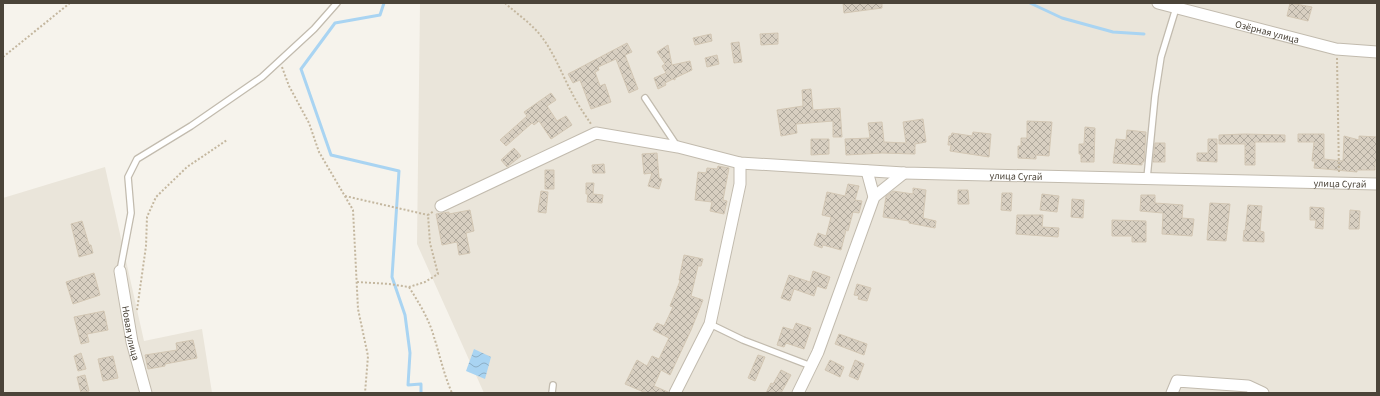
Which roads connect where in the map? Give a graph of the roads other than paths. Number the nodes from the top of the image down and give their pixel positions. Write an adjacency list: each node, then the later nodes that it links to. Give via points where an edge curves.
1 (336, 3): 14 (lane, via 314,29 262,77 137,159 128,177 131,213)
2 (1158, 3): 3 (street, Озёрная улица)
3 (1176, 8): 4 (street, Озёрная улица, via 1336,49); 10 (lane, via 1161,57)
4 (1377, 52)
5 (645, 98): 6 (lane)
6 (678, 147): 7 (street, улица Сугай); 13 (street, улица Сугай, via 596,133)
7 (740, 163): 8 (street, улица Сугай); 15 (street, via 740,184)
8 (867, 171): 9 (street, улица Сугай); 12 (street)
9 (904, 173): 10 (street, улица Сугай); 12 (street)
10 (1147, 178): 11 (street, улица Сугай)
11 (1377, 184)
12 (874, 196): 16 (street)
13 (441, 206)
14 (120, 271): 18 (street, Новая улица, via 132,342)
15 (710, 324): 16 (lane, via 743,340); 20 (street)
16 (811, 366): 21 (street)
17 (553, 385): 19 (lane)
18 (146, 393)
19 (552, 393)
20 (675, 393)
21 (798, 393)
22 (1172, 393): 23 (street, via 1177,381 1248,386)
23 (1263, 393)

